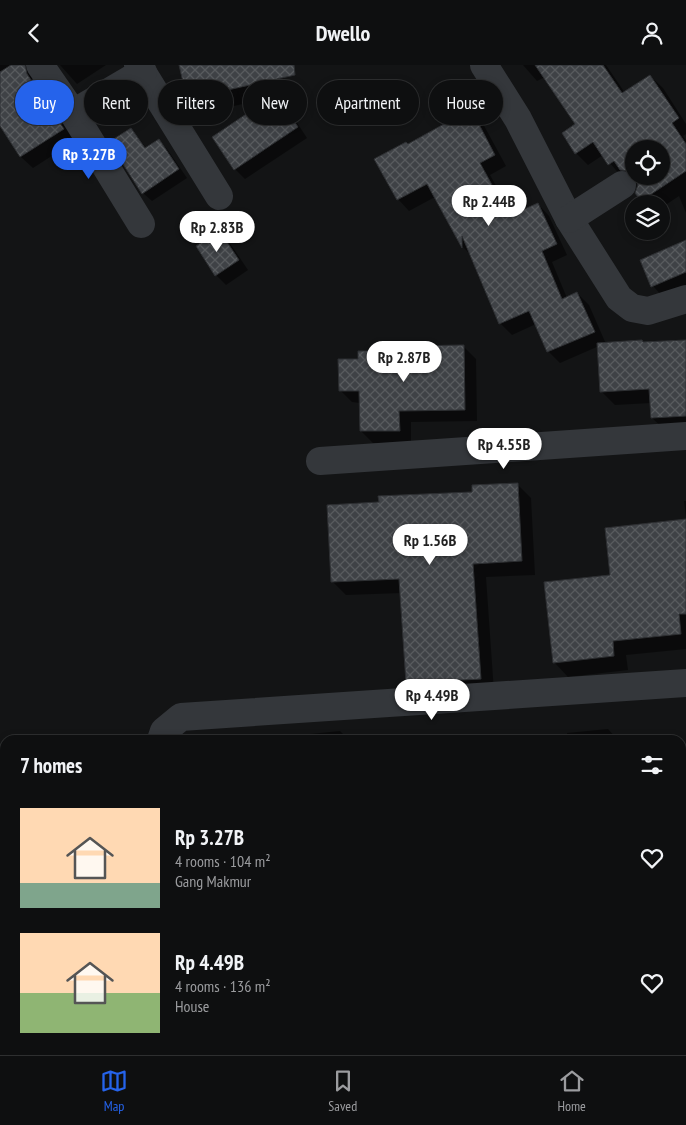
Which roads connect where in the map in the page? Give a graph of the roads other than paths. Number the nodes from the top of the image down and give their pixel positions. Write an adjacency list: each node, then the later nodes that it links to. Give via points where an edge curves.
1 (40, 65): 4 (street)
2 (484, 65): 9 (street, via 518,119)
3 (140, 69): 5 (street); 8 (street)
4 (50, 80)
5 (74, 112)
6 (74, 115): 10 (street)
7 (622, 185): 9 (street)
8 (219, 196)
9 (569, 219): 11 (street, via 619,298 632,309 648,311)
10 (141, 224)
11 (686, 299)
12 (686, 436): 13 (street)
13 (320, 461)
14 (686, 683): 15 (street, via 182,717)
15 (163, 735)

